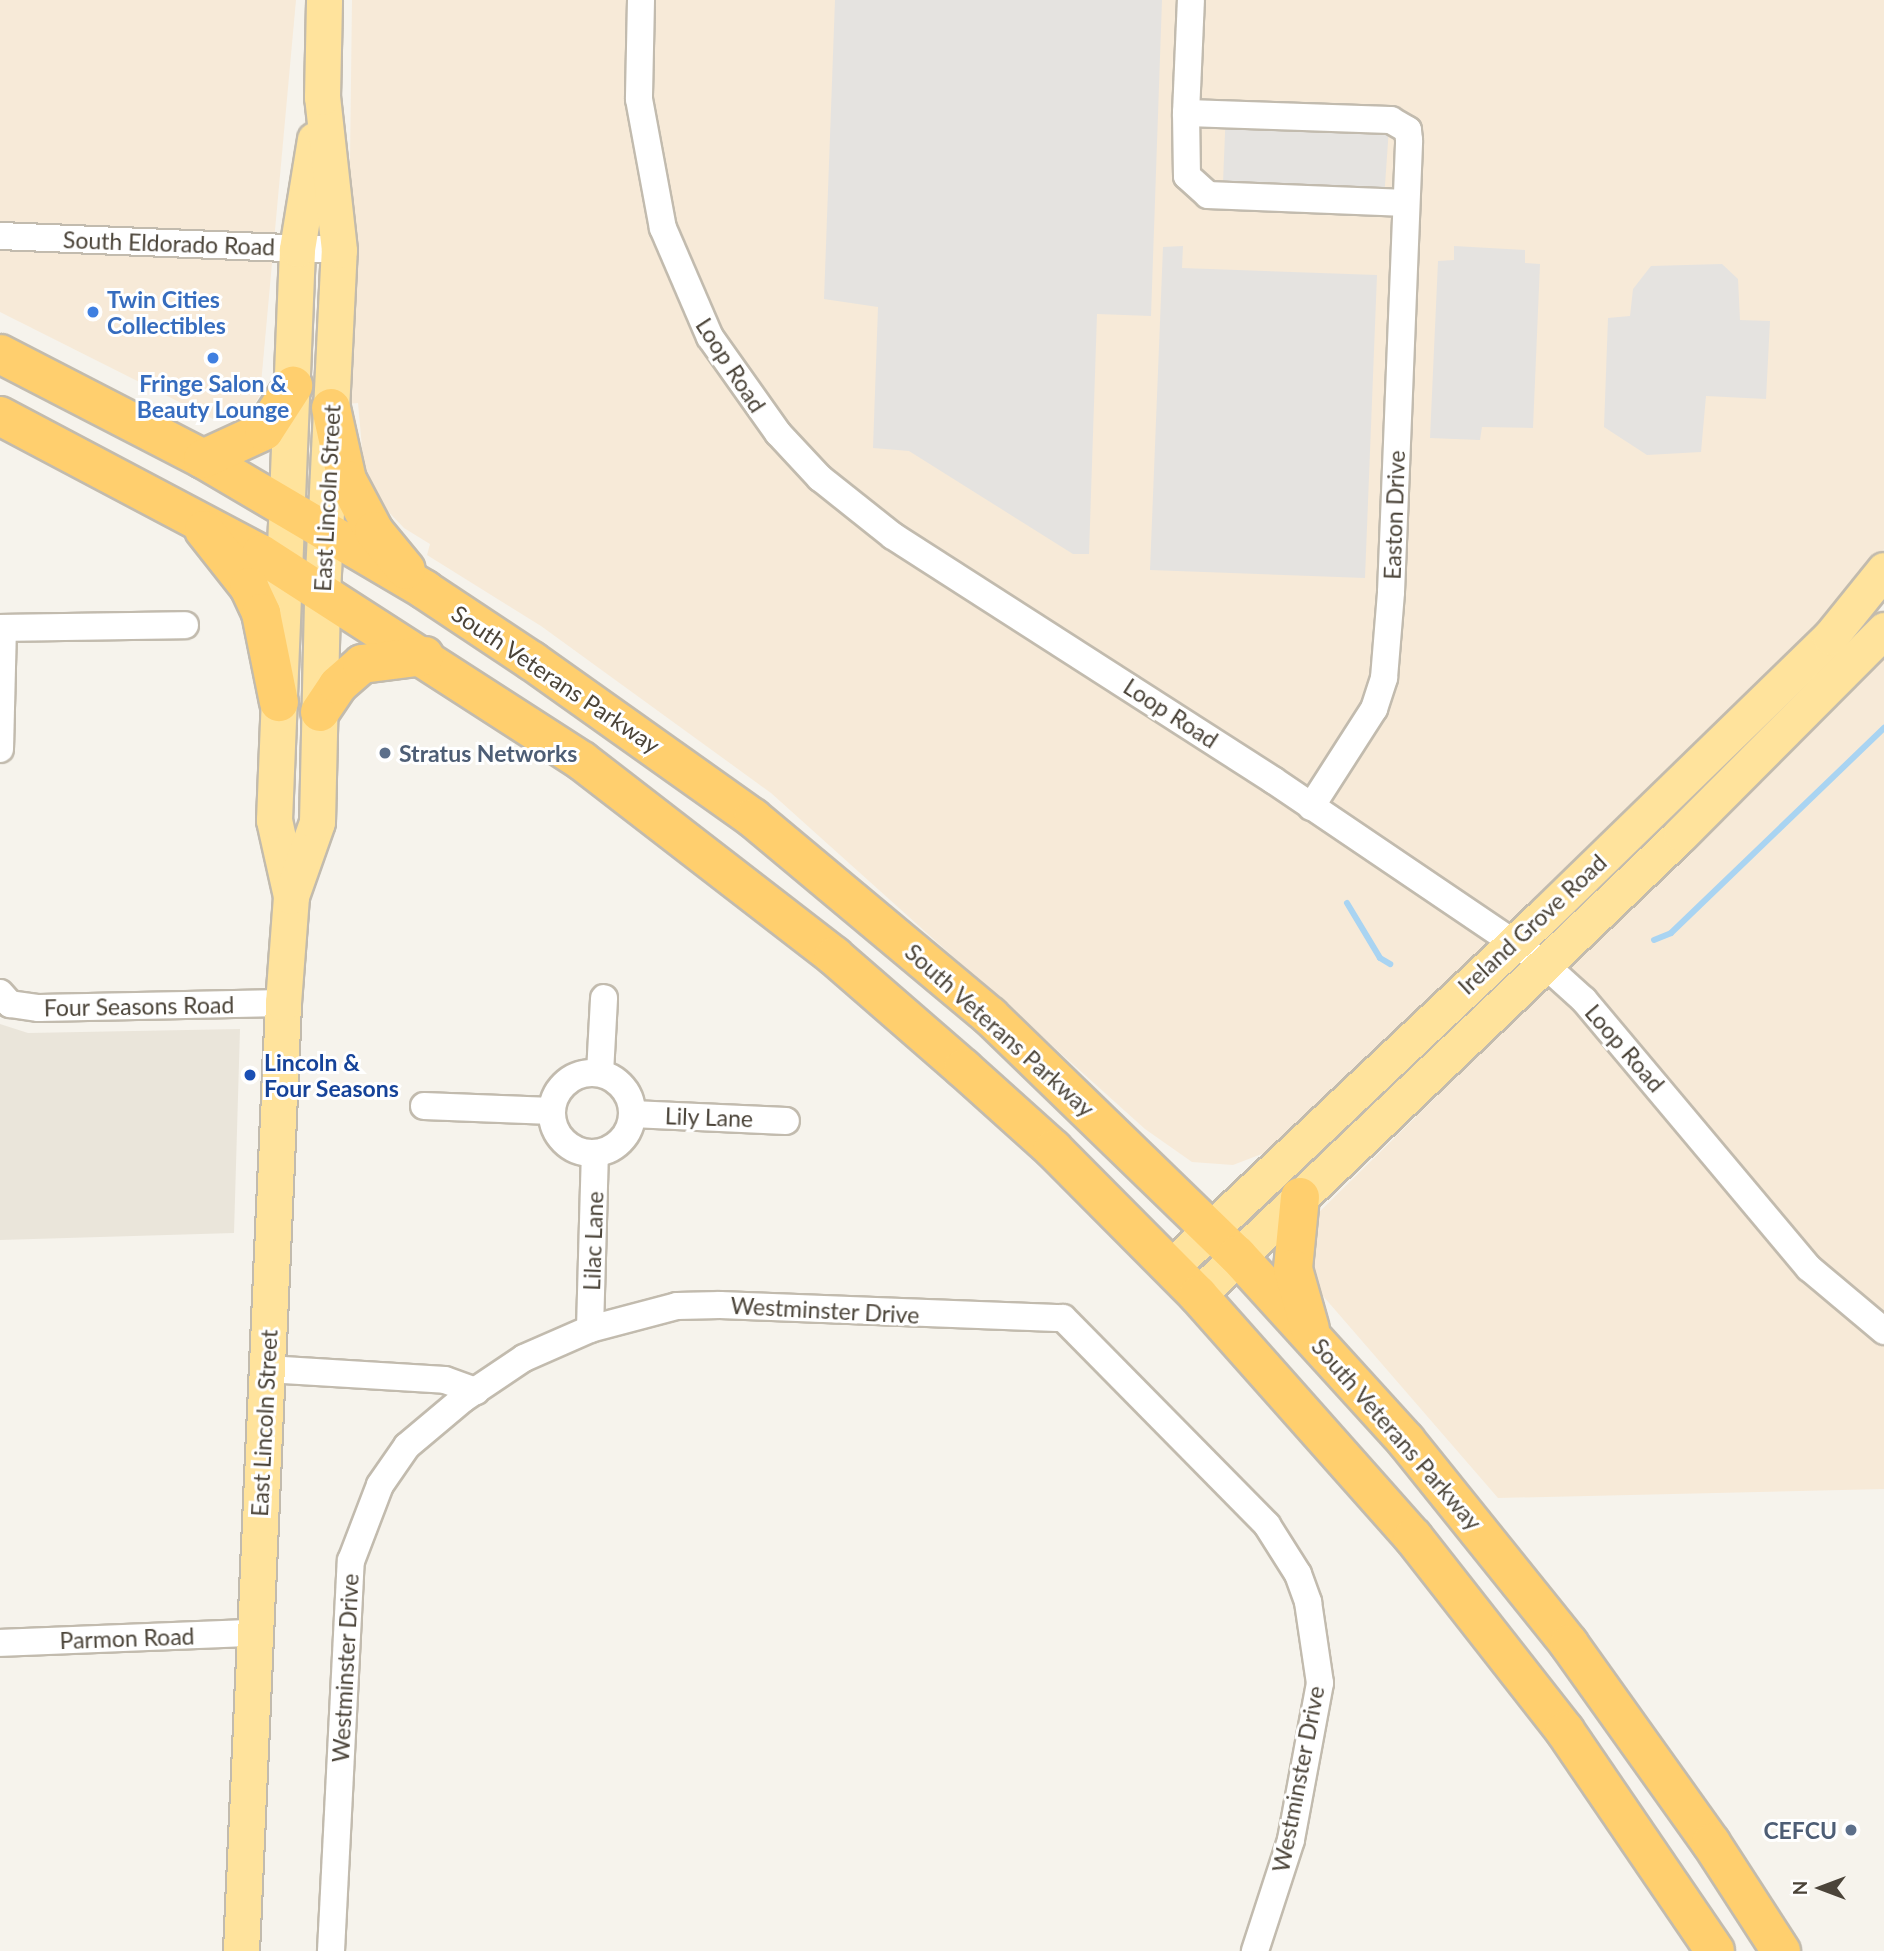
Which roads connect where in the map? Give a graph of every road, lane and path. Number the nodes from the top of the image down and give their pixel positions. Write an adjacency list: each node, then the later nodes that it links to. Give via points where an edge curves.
1 (324, 0): 4 (main road, East Lincoln Street)
2 (641, 0): 29 (street, Loop Road, via 639,99 663,228 710,337 757,408 820,478 892,536)
3 (1191, 0): 5 (street)
4 (322, 97): 8 (main road, East Lincoln Street); 9 (main road, East Lincoln Street)
5 (1186, 113): 6 (street, via 1187,176 1208,195); 6 (street, Easton Drive, via 1400,123 1408,130 1409,140)
6 (1406, 203): 29 (street, Easton Drive, via 1384,677 1374,709)
7 (0, 236): 8 (street, South Eldorado Road)
8 (297, 248): 9 (street, South Eldorado Road); 11 (main road, East Lincoln Street)
9 (339, 250): 12 (main road, East Lincoln Street)
10 (0, 354): 14 (highway, South Veterans Parkway)
11 (293, 386): 14 (highway, via 264,430); 15 (main road, East Lincoln Street)
12 (331, 408): 17 (main road, East Lincoln Street); 20 (highway, via 347,480 360,508)
13 (0, 416): 16 (highway)
14 (203, 459): 15 (highway, South Veterans Parkway)
15 (288, 510): 17 (highway, South Veterans Parkway); 19 (main road, East Lincoln Street)
16 (192, 515): 19 (highway); 26 (highway, via 249,587 268,632)
17 (325, 532): 20 (highway, South Veterans Parkway); 21 (main road, East Lincoln Street)
18 (1884, 570): 31 (main road, Ireland Grove Road, via 1830,636)
19 (286, 571): 21 (highway); 26 (main road, East Lincoln Street)
20 (425, 590): 43 (highway, South Veterans Parkway, via 644,738 803,858 990,1016)
21 (322, 594): 25 (highway); 27 (main road, East Lincoln Street)
22 (184, 625): 23 (street)
23 (2, 628): 28 (street)
24 (1884, 631): 32 (main road, Ireland Grove Road)
25 (424, 656): 27 (highway, via 362,664 338,685); 45 (highway, via 644,806 834,956 1053,1149)
26 (279, 702): 30 (main road, East Lincoln Street, via 274,820)
27 (320, 712): 30 (main road, East Lincoln Street, via 317,822)
28 (0, 750)
29 (1311, 807): 31 (street, Loop Road)
30 (291, 896): 35 (main road, East Lincoln Street)
31 (1514, 940): 32 (street, Loop Road); 43 (main road, Ireland Grove Road)
32 (1543, 963): 42 (main road, Ireland Grove Road); 48 (street, Loop Road, via 1592,1010 1809,1268)
33 (0, 993): 35 (street, Four Seasons Road, via 10,1004 38,1008)
34 (604, 998): 36 (street)
35 (283, 1003): 50 (main road, East Lincoln Street)
36 (600, 1073): 38 (street, via 573,1077 555,1098); 39 (street, via 620,1084)
37 (424, 1106): 38 (street)
38 (552, 1111): 41 (street, via 560,1136 582,1152)
39 (632, 1114): 40 (street, Lily Lane); 41 (street, via 617,1144)
40 (786, 1121)
41 (595, 1153): 47 (street, Lilac Lane)
42 (1300, 1197): 44 (main road, Ireland Grove Road); 49 (highway, via 1293,1269)
43 (1211, 1228): 44 (highway, South Veterans Parkway); 45 (main road, Ireland Grove Road)
44 (1237, 1255): 46 (main road, Ireland Grove Road); 49 (highway, South Veterans Parkway)
45 (1170, 1268): 46 (highway)
46 (1198, 1294): 57 (highway, via 1413,1537 1497,1642 1565,1731)
47 (590, 1329): 51 (street, Westminster Drive, via 524,1358); 56 (street, Westminster Drive, via 677,1306 720,1305 887,1314 1055,1316 1071,1324 1267,1525 1298,1574 1308,1602 1320,1683 1291,1840)
48 (1884, 1331)
49 (1312, 1335): 58 (highway, South Veterans Parkway, via 1544,1610 1711,1843)
50 (267, 1369): 51 (street, via 446,1380); 52 (main road, East Lincoln Street)
51 (475, 1391): 55 (street, Westminster Drive, via 407,1446 380,1485 351,1561)
52 (254, 1633): 53 (street, Parmon Road); 54 (main road, East Lincoln Street)
53 (0, 1643)
54 (241, 1951)
55 (331, 1951)
56 (1255, 1951)
57 (1715, 1951)
58 (1781, 1951)

